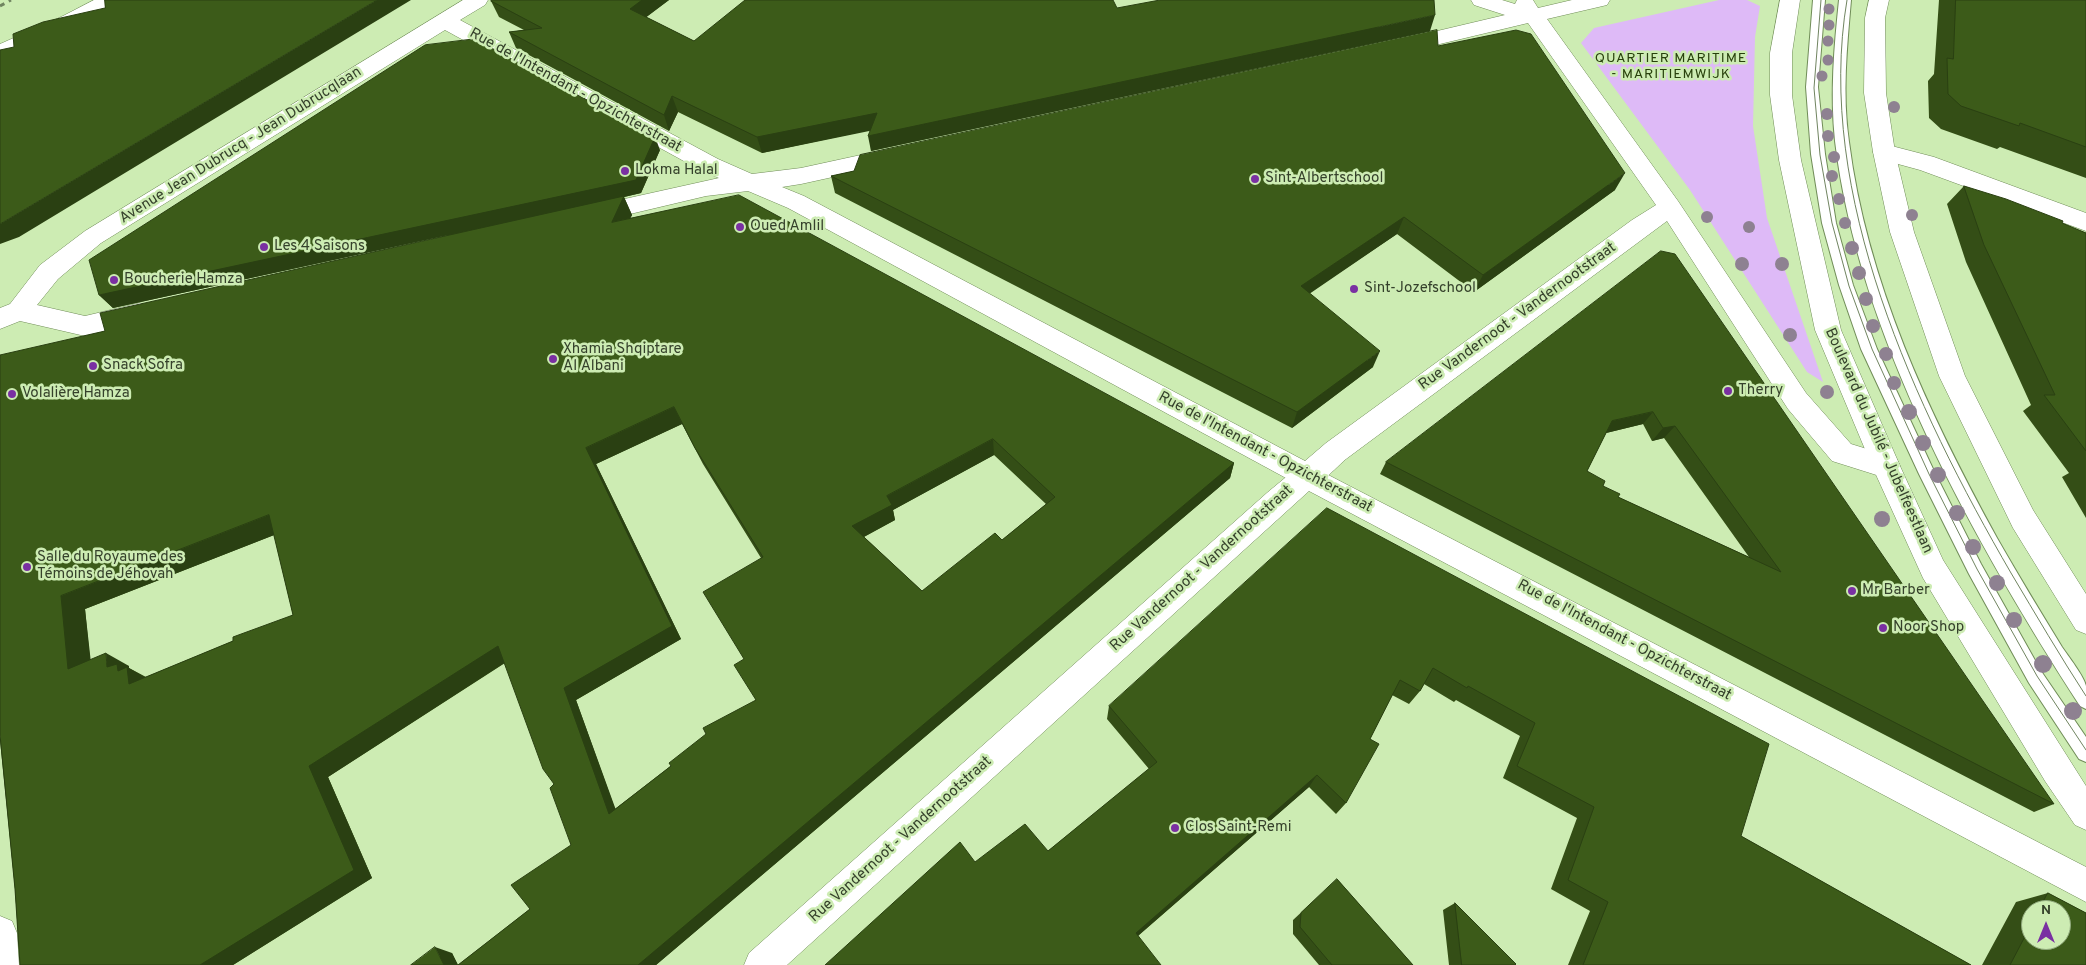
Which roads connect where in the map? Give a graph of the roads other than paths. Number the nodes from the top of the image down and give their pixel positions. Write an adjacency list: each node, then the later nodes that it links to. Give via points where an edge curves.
1 (110, 0): 12 (street)
2 (478, 0): 10 (street, Avenue Jean Dubrucq - Jean Dubrucqlaan)
3 (1481, 0): 9 (street)
4 (1600, 0): 9 (street)
5 (1790, 0): 21 (street, Boulevard du Jubilé - Jubelfeestlaan, via 1782,53 1781,95 1790,160 1828,330)
6 (1819, 0): 25 (lane, Boulevard du Jubilé - Jubelfeestlaan, via 1812,87 1818,154 1829,223 1868,349 1975,569 2035,677)
7 (1845, 0): 24 (lane, via 1839,41 1838,93 1844,157 1859,228 1889,329 1954,475)
8 (1879, 0): 14 (street, via 1875,18 1874,75)
9 (1528, 8): 11 (street); 16 (street)
10 (445, 21): 15 (street, Rue de l'Intendant - Opzichterstraat, via 710,165); 20 (street, Avenue Jean Dubrucq - Jean Dubrucqlaan, via 93,238 49,272)
11 (1382, 50)
12 (0, 52)
13 (917, 151): 15 (street, via 801,176)
14 (1884, 152): 18 (street, via 1926,163); 23 (street, via 1902,232 1952,376 2023,519)
15 (751, 183): 17 (street, via 706,188); 22 (street, Rue de l'Intendant - Opzichterstraat, via 796,202)
16 (1670, 207): 21 (street, via 1797,401 1842,453); 22 (street, Rue Vandernoot - Vandernootstraat, via 1336,451)
17 (570, 218)
18 (2086, 222)
19 (162, 308): 20 (street, via 85,326)
20 (9, 315)
21 (1886, 466): 26 (street, Boulevard du Jubilé - Jubelfeestlaan, via 1933,569)
22 (1307, 476): 27 (street, Rue de l'Intendant - Opzichterstraat); 30 (street, Rue Vandernoot - Vandernootstraat)
23 (2086, 620)
24 (2086, 700)
25 (2086, 753)
26 (2086, 814)
27 (2086, 885)
28 (0, 933): 29 (street)
29 (2, 965)
30 (761, 965)

